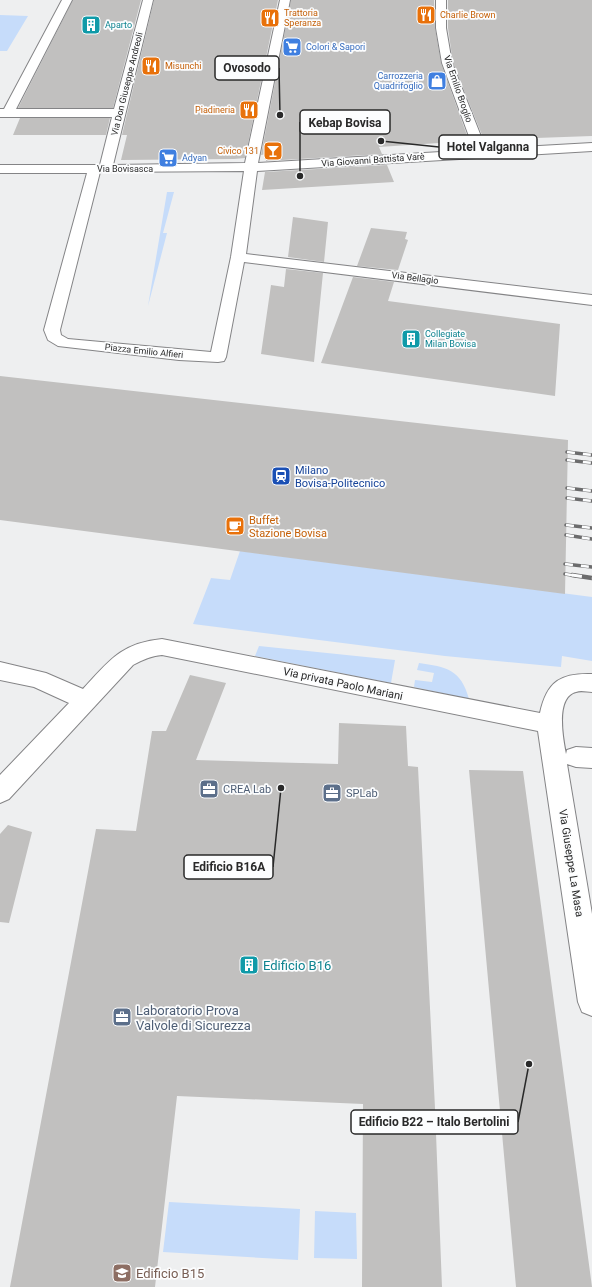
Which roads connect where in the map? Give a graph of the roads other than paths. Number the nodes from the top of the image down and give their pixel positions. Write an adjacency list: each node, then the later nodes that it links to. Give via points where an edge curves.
1 (66, 0): 5 (street)
2 (148, 0): 6 (street, Via Don Giuseppe Andreoli)
3 (285, 0): 9 (street, Piazza Emilio Alfieri)
4 (440, 0): 8 (street, Via Emilio Broglio, via 441,28 447,63)
5 (4, 113): 6 (street)
6 (120, 113): 11 (street, Via Don Giuseppe Andreoli)
7 (592, 147): 8 (street, Via Giovanni Battista Varè)
8 (481, 153): 9 (street, Via Giovanni Battista Varè)
9 (251, 168): 11 (street, Via Bovisasca); 12 (street, Piazza Emilio Alfieri)
10 (0, 169): 11 (street, Via Bovisasca)
11 (100, 169): 12 (street, Piazza Emilio Alfieri, via 52,330 54,338 58,341 218,357)
12 (238, 257): 13 (street, Via Bellagio)
13 (592, 300)
14 (0, 671): 16 (street, via 38,679)
15 (592, 683): 17 (street, via 572,683 559,692 552,704)
16 (87, 701): 17 (street, Via privata Paolo Mariani, via 125,660 137,652 162,647); 18 (street, Via privata Paolo Mariani)
17 (549, 724): 19 (street, Via Giuseppe La Masa)
18 (0, 792)
19 (592, 1002)

